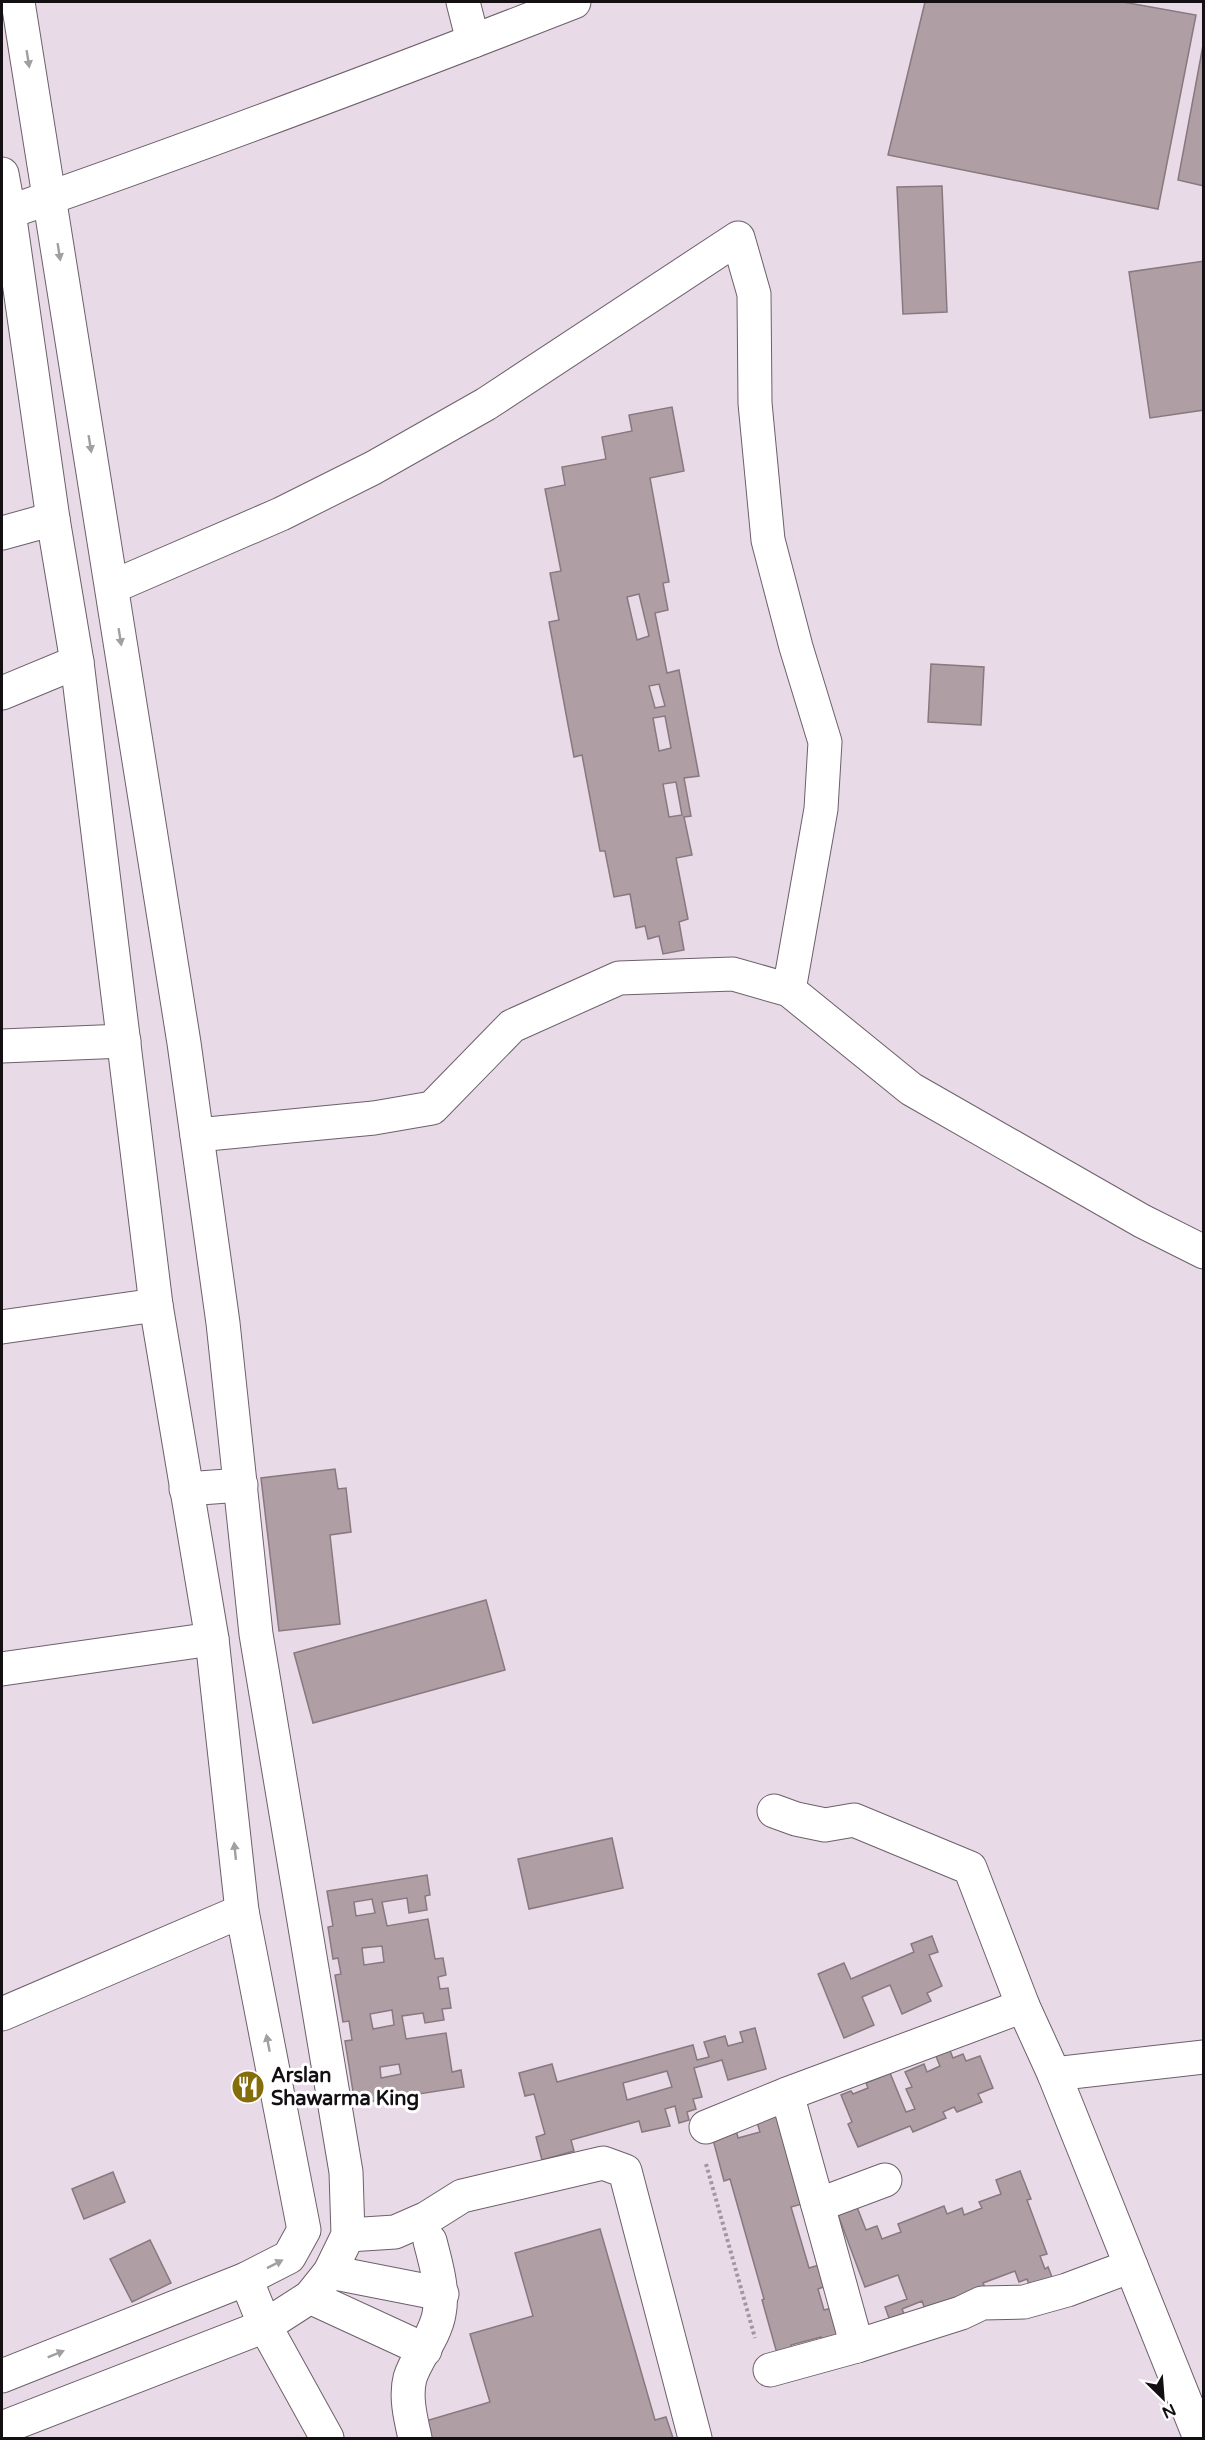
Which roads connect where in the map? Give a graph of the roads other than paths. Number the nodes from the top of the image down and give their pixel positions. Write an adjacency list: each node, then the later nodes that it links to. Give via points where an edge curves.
1 (18, 2): 6 (street, one-way to 6)
2 (463, 2): 4 (street)
3 (574, 2): 4 (street)
4 (473, 41): 6 (street)
5 (2, 174): 7 (street)
6 (51, 198): 7 (street); 10 (street, one-way to 10)
7 (9, 212): 8 (street)
8 (53, 519): 9 (street); 11 (street)
9 (2, 533)
10 (112, 587): 13 (street, one-way to 13); 15 (street, via 282,514 373,468 486,404 738,238 754,294 755,403 768,540 825,742 821,809)
11 (77, 662): 12 (street); 14 (street)
12 (2, 693)
13 (136, 742): 14 (street); 18 (street)
14 (88, 754): 16 (street)
15 (789, 990): 18 (street, via 733,974 619,978 512,1026 432,1108 374,1118); 19 (street, via 911,1089)
16 (124, 1041): 17 (street); 20 (street)
17 (2, 1046)
18 (197, 1135): 22 (street, via 224,1323)
19 (1203, 1252)
20 (156, 1305): 21 (street); 23 (street)
21 (2, 1327)
22 (241, 1485): 23 (street); 36 (street, via 256,1634 346,2172)
23 (186, 1489): 24 (street)
24 (212, 1639): 25 (street); 27 (street, one-way to 24)
25 (2, 1669)
26 (774, 1811): 28 (street, via 825,1825 854,1820 970,1868)
27 (242, 1911): 29 (street); 39 (street, one-way to 27, via 289,2257 304,2230)
28 (1023, 2007): 31 (street); 32 (street)
29 (2, 2014)
30 (1203, 2057): 31 (street)
31 (1054, 2073): 38 (street)
32 (787, 2094): 33 (street); 35 (street)
33 (706, 2127)
34 (885, 2180): 35 (street)
35 (818, 2205): 43 (street)
36 (348, 2235): 40 (street); 50 (street, via 395,2232 462,2196 603,2163 625,2171)
37 (430, 2241): 41 (street)
38 (1131, 2266): 43 (street, via 1024,2302 982,2304); 51 (street)
39 (246, 2279): 42 (street); 46 (street, one-way to 39)
40 (320, 2285): 41 (street); 42 (street); 44 (street)
41 (442, 2294): 44 (street, via 439,2317)
42 (265, 2326): 47 (street); 48 (street)
43 (857, 2346): 45 (street)
44 (425, 2350): 49 (street, via 410,2379 409,2414)
45 (770, 2370)
46 (2, 2376)
47 (2, 2428)
48 (327, 2439)
49 (416, 2439)
50 (695, 2439)
51 (1200, 2439)

